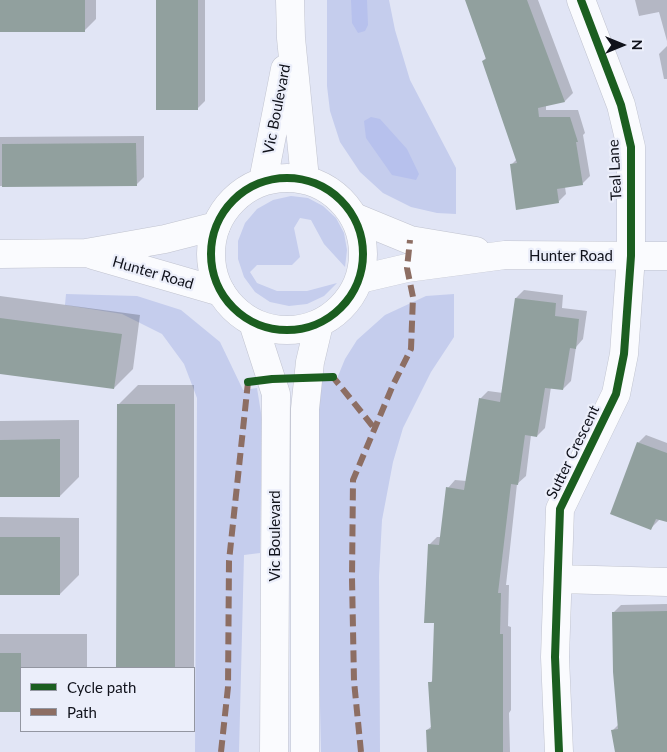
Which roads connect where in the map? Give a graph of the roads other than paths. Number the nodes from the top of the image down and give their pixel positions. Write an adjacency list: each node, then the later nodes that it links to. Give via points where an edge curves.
1 (290, 0): 3 (street, Vic Boulevard)
2 (581, 0): 11 (street, Teal Lane, via 621,105 631,147)
3 (291, 38): 4 (street, Vic Boulevard); 5 (street, Vic Boulevard)
4 (305, 180): 5 (street, via 284,177); 6 (street, via 325,187 342,200)
5 (264, 181): 7 (street, via 243,191 227,207)
6 (354, 217): 10 (street, Hunter Road, via 410,240); 13 (street, via 362,237)
7 (216, 226): 8 (street, Hunter Road); 14 (street, via 211,248 212,271)
8 (86, 253): 9 (street, Hunter Road); 14 (street, Hunter Road)
9 (0, 254)
10 (505, 255): 11 (street, Hunter Road); 13 (street, Hunter Road, via 407,268)
11 (631, 256): 12 (street, Hunter Road); 17 (street, Sutter Crescent, via 624,354 616,394 560,509)
12 (667, 256)
13 (360, 279): 16 (street, via 351,298)
14 (220, 292): 15 (street, via 234,310)
15 (253, 323): 16 (street, via 282,330); 19 (street, Vic Boulevard, via 276,394)
16 (319, 324): 20 (street, Vic Boulevard, via 310,362 305,409)
17 (559, 579): 18 (street); 21 (street, Sutter Crescent, via 554,658)
18 (667, 582)
19 (274, 752)
20 (305, 752)
21 (559, 752)

